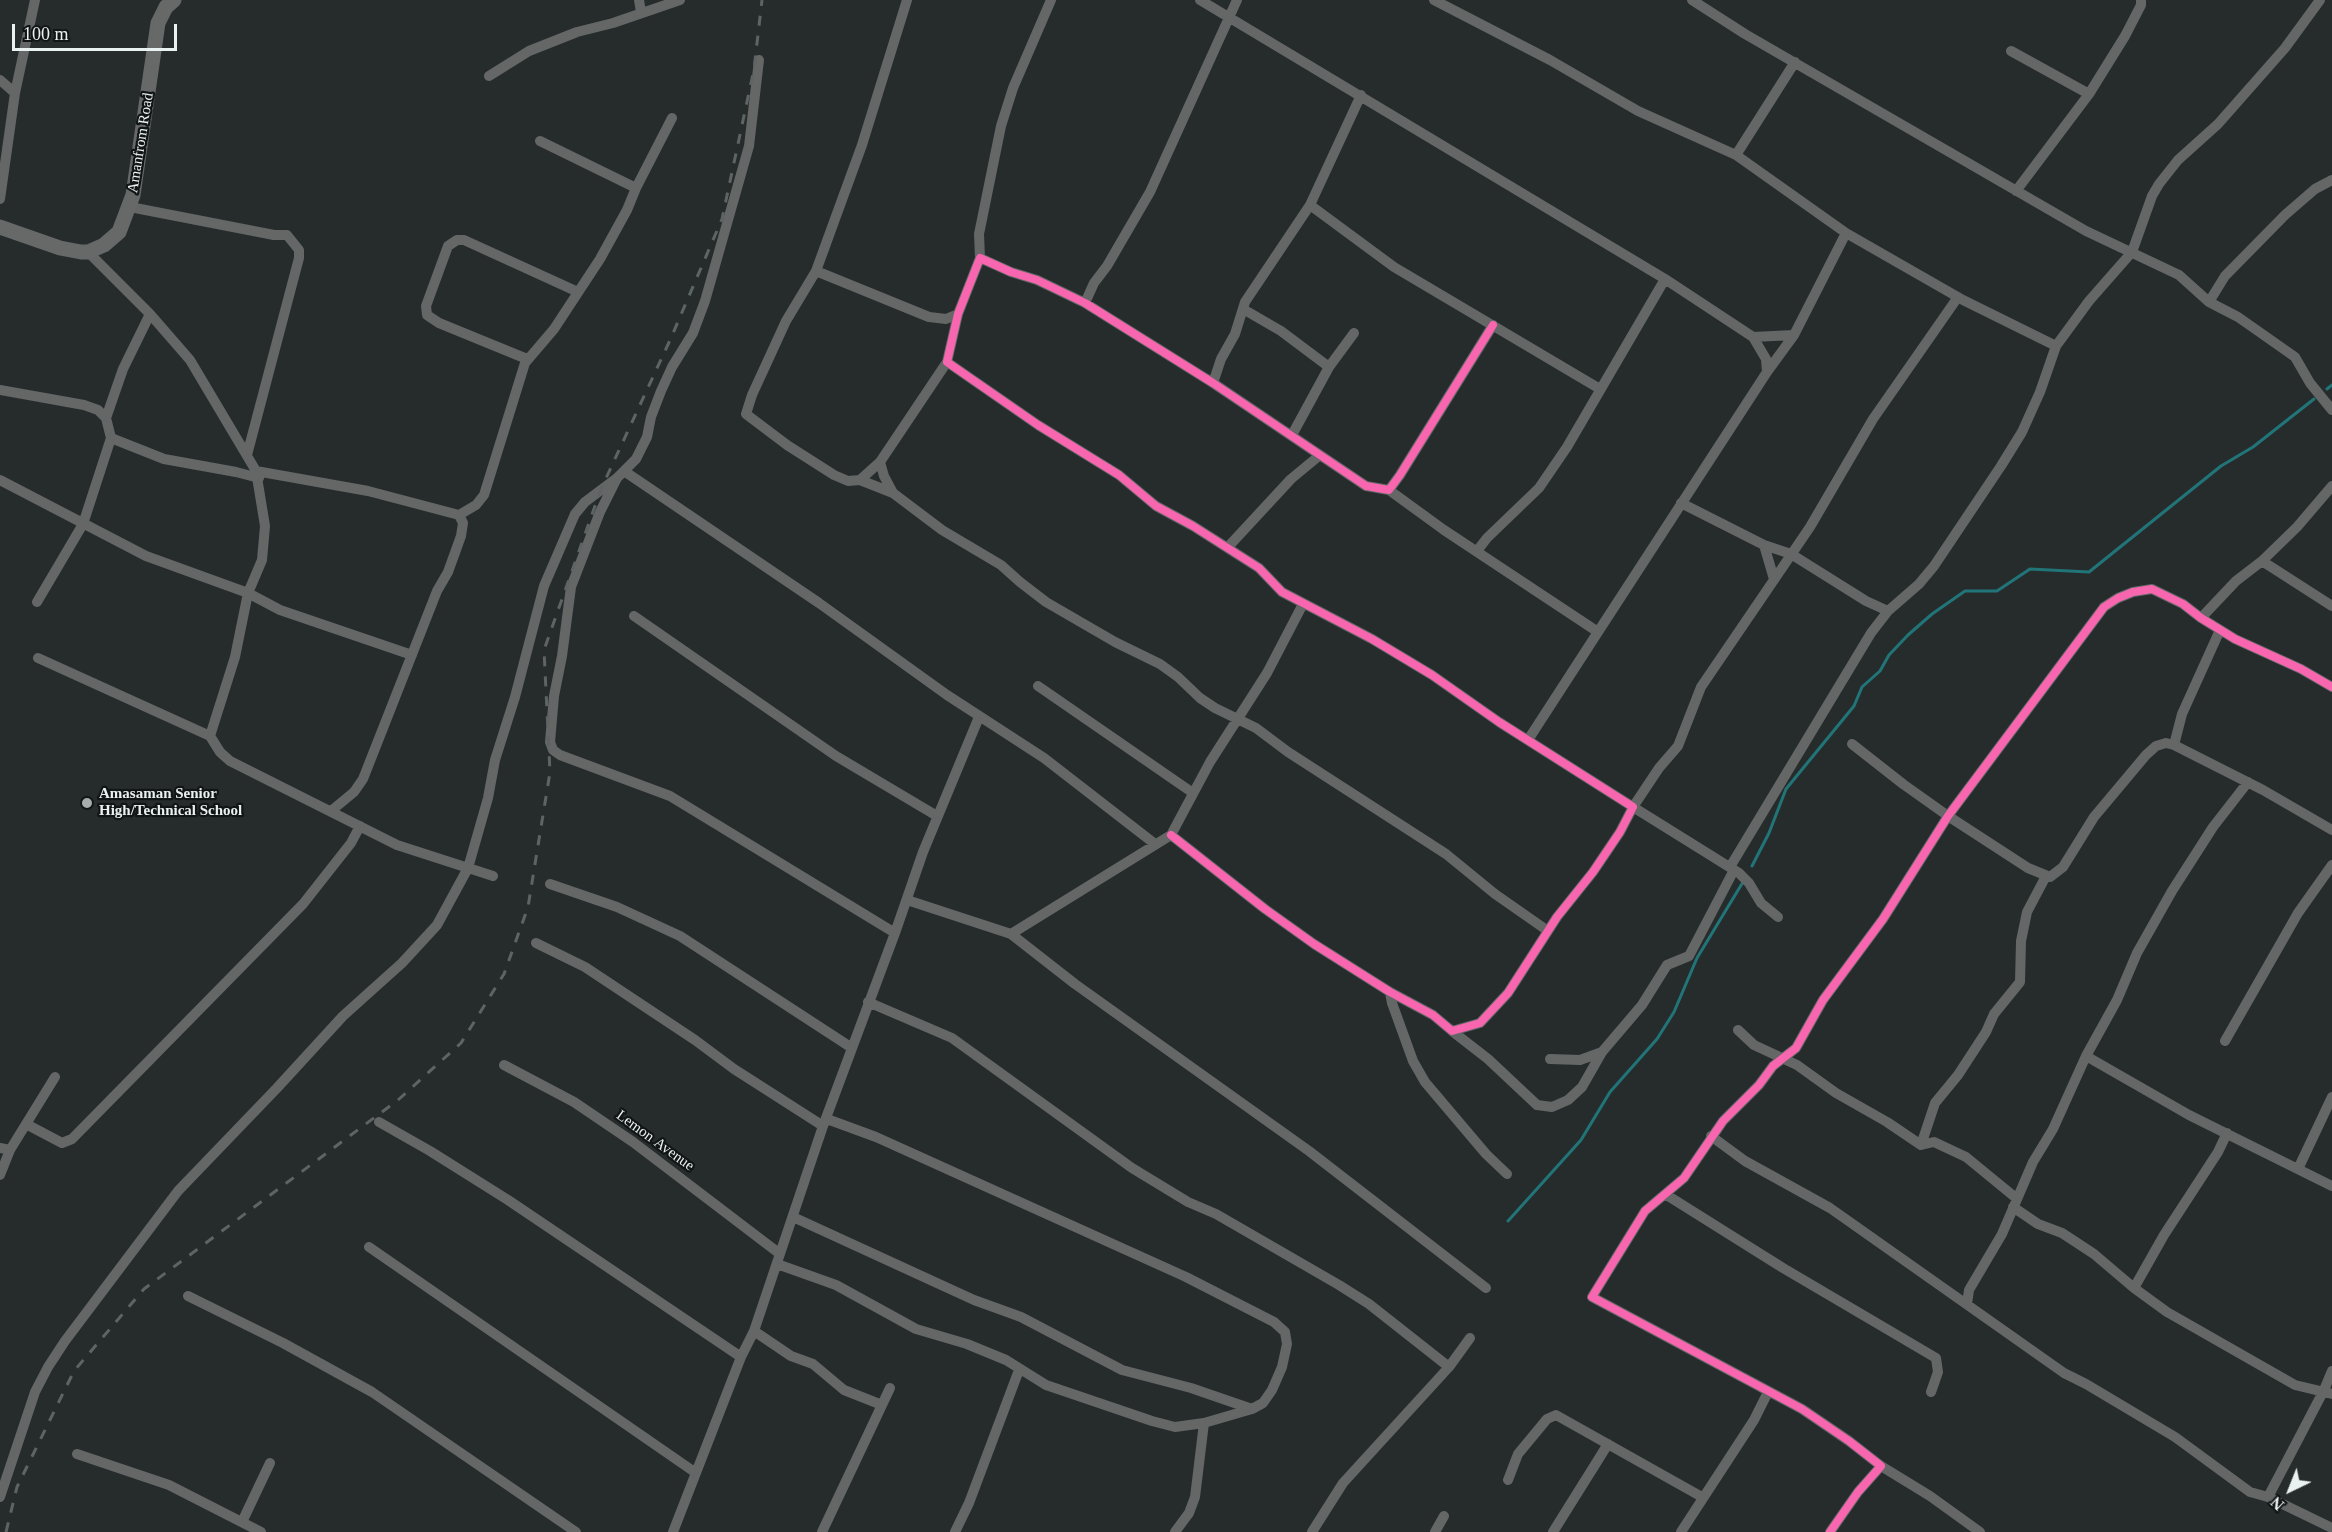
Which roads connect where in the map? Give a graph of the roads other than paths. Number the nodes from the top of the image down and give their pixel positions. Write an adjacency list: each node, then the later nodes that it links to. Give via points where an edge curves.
1 (35, 0): 20 (street)
2 (174, 0): 31 (street, Amanfrom Road, via 159,23)
3 (639, 0): 13 (street)
4 (680, 0): 13 (street)
5 (907, 0): 37 (street, via 862,146)
6 (1051, 0): 36 (street, via 1001,126 979,234)
7 (1200, 0): 14 (street)
8 (1237, 0): 14 (street)
9 (1434, 0): 25 (street, via 1638,111)
10 (2141, 0): 21 (street, via 2125,36)
11 (2320, 0): 35 (street, via 2285,48 2158,184)
12 (1696, 1): 17 (street)
13 (641, 12): 18 (street, via 529,51)
14 (1230, 16): 22 (street); 42 (street, via 1150,192)
15 (2011, 51): 21 (street)
16 (759, 60): 68 (street, via 749,146 705,301 693,333 661,391 647,437 636,459)
17 (1795, 63): 25 (street); 28 (street)
18 (489, 76)
19 (0, 80): 20 (street)
20 (15, 93): 29 (street)
21 (2089, 94): 28 (street)
22 (1360, 95): 30 (street); 38 (street)
23 (672, 118): 27 (street)
24 (540, 141): 27 (street)
25 (1736, 155): 33 (street)
26 (2332, 180): 41 (street, via 2285,214 2225,276)
27 (636, 188): 39 (street, via 600,259)
28 (2016, 190): 35 (street, via 2086,231)
29 (0, 199)
30 (1310, 205): 43 (street); 47 (street, via 1394,267)
31 (130, 207): 34 (street, Amanfrom Road, via 112,239); 64 (street, via 287,236 299,250)
32 (0, 227): 34 (street, via 60,248)
33 (1846, 233): 40 (street); 50 (street)
34 (88, 252): 44 (street)
35 (2132, 252): 41 (street, via 2179,275); 52 (street)
36 (980, 258): 42 (street); 45 (street)
37 (816, 270): 46 (street, via 909,310); 70 (street, via 786,321 746,414 834,475 848,481)
38 (1665, 279): 51 (street); 58 (street)
39 (578, 292): 53 (street, via 554,329); 53 (street, via 464,240 448,246 426,306 427,315)
40 (1958, 297): 52 (street); 80 (street, via 1873,420)
41 (2209, 302): 60 (street, via 2295,357)
42 (1085, 303): 57 (street)
43 (1243, 309): 55 (street); 57 (street)
44 (150, 314): 61 (street, via 123,369); 64 (street, via 190,360)
45 (958, 314): 46 (street); 48 (street)
46 (946, 319): 48 (street)
47 (1493, 326): 58 (street); 72 (street)
48 (956, 328): 54 (street)
49 (1354, 333): 55 (street)
50 (1794, 335): 51 (street); 56 (street)
51 (1753, 337): 56 (street, via 1766,359)
52 (2056, 346): 87 (street, via 2022,432 2001,466 1934,566)
53 (527, 359): 75 (street, via 484,495)
54 (947, 362): 66 (street); 78 (street, via 1119,475 1156,506)
55 (1329, 367): 62 (street)
56 (1767, 372): 74 (street)
57 (1213, 383): 62 (street)
58 (1600, 389): 79 (street, via 1539,488)
59 (0, 390): 61 (street, via 84,405)
60 (2332, 410)
61 (106, 418): 63 (street)
62 (1292, 435): 65 (street)
63 (111, 438): 67 (street, via 164,459); 76 (street)
64 (246, 454): 67 (street)
65 (1320, 455): 72 (street, via 1366,486); 78 (street, via 1291,479)
66 (880, 462): 70 (street); 73 (street)
67 (258, 475): 75 (street, via 368,491); 83 (street, via 265,526 262,560)
68 (621, 475): 96 (street, via 819,603); 113 (street, via 575,514 544,586); 121 (street, via 600,512 571,587 554,696 550,742 553,750 670,796)
69 (0, 480): 76 (street)
70 (860, 480): 73 (street)
71 (2332, 486): 81 (street)
72 (1389, 490): 79 (street)
73 (893, 493): 97 (street, via 942,530 1001,565 1046,602 1160,664 1200,698)
74 (1681, 503): 77 (street); 91 (street)
75 (459, 515): 92 (street, via 463,523 448,572)
76 (83, 524): 83 (street, via 146,556); 84 (street)
77 (1764, 545): 80 (street); 82 (street)
78 (1228, 547): 85 (street, via 1259,568 1282,592)
79 (1476, 551): 91 (street)
80 (1791, 554): 82 (street); 87 (street)
81 (2262, 561): 86 (street); 89 (street, via 2236,581)
82 (1774, 579): 104 (street, via 1701,687 1678,746)
83 (248, 593): 92 (street, via 280,610); 98 (street, via 235,657)
84 (37, 602)
85 (1303, 604): 97 (street); 99 (street, via 1382,645)
86 (2332, 606)
87 (1888, 611): 114 (street, via 1871,633)
88 (634, 616): 106 (street, via 842,760)
89 (2201, 618): 90 (street); 107 (street, via 2152,589 2133,592 2104,607)
90 (2220, 630): 95 (street); 101 (street, via 2182,714)
91 (1598, 632): 99 (street)
92 (412, 655): 105 (street, via 363,779)
93 (39, 658): 98 (street)
94 (1038, 686): 103 (street)
95 (2332, 687)
96 (979, 717): 106 (street); 111 (street, via 1062,771)
97 (1237, 718): 103 (street); 120 (street, via 1446,854)
98 (210, 736): 105 (street, via 231,761)
99 (1528, 740): 104 (street)
100 (1852, 744): 107 (street)
101 (2174, 745): 102 (street); 116 (street, via 2156,746 2146,755 2094,817 2063,867)
102 (2248, 782): 109 (street); 131 (street, via 2172,891)
103 (1193, 793): 110 (street)
104 (1633, 807): 114 (street); 120 (street, via 1593,872)
105 (332, 811): 108 (street)
106 (937, 816): 118 (street)
107 (1948, 816): 116 (street); 132 (street, via 1884,919 1823,1000 1796,1048)
108 (360, 826): 113 (street, via 397,845); 139 (street, via 345,852 303,904 72,1139 62,1143)
109 (2332, 830)
110 (1172, 835): 111 (street); 124 (street, via 1283,922)
111 (1155, 843): 122 (street)
112 (2332, 865): 128 (street, via 2298,913)
113 (468, 868): 115 (street); 176 (street, via 436,925 402,963 343,1016 178,1191 65,1341 35,1392)
114 (1732, 869): 119 (street); 130 (street, via 1689,956 1667,965 1642,1005)
115 (494, 876)
116 (2046, 876): 142 (street, via 2027,912 2021,941 2020,982 1935,1103)
117 (550, 884): 129 (street, via 617,907 680,936)
118 (907, 900): 121 (street); 122 (street)
119 (1778, 917)
120 (1548, 931): 127 (street, via 1496,1008 1480,1023)
121 (896, 933): 125 (street)
122 (1011, 934): 153 (street, via 1309,1151)
123 (536, 943): 138 (street, via 585,967 734,1069)
124 (1390, 992): 127 (street, via 1433,1015); 145 (street, via 1413,1061 1425,1082 1485,1154)
125 (868, 1002): 129 (street); 160 (street, via 952,1038 1132,1168 1339,1285)
126 (1738, 1030): 132 (street, via 1754,1045)
127 (1452, 1031): 130 (street, via 1537,1105 1552,1107 1568,1100 1582,1086)
128 (2225, 1041)
129 (852, 1048): 138 (street)
130 (1602, 1052): 133 (street, via 1580,1060)
131 (2086, 1056): 140 (street); 149 (street)
132 (1783, 1057): 141 (street); 142 (street)
133 (1550, 1059)
134 (504, 1065): 152 (street, Lemon Avenue, via 558,1092 633,1142)
135 (55, 1077): 139 (street)
136 (2332, 1097): 144 (street)
137 (379, 1122): 159 (street, via 508,1200)
138 (825, 1122): 150 (street); 168 (street, via 876,1137 1186,1277 1274,1322 1285,1332 1287,1344 1282,1367 1263,1403)
139 (26, 1124): 143 (street)
140 (2227, 1133): 144 (street); 154 (street)
141 (1712, 1136): 148 (street, via 1684,1178); 156 (street, via 1745,1161 1830,1208)
142 (1921, 1145): 149 (street, via 1935,1142 1966,1157)
143 (5, 1149): 146 (street)
144 (2298, 1168): 147 (street)
145 (1507, 1174)
146 (0, 1175)
147 (2332, 1186)
148 (1665, 1194): 164 (street, via 1645,1211 1592,1297); 165 (street, via 1936,1358 1938,1372)
149 (2015, 1203): 154 (street, via 2038,1224 2062,1233 2094,1254); 156 (street, via 1969,1290)
150 (793, 1217): 152 (street); 168 (street, via 979,1302 1022,1317 1116,1367)
151 (369, 1247): 174 (street)
152 (778, 1259): 157 (street); 161 (street, Lemon Avenue, via 836,1285 916,1329 973,1346)
153 (1486, 1288)
154 (2134, 1288): 166 (street, via 2167,1312 2295,1385)
155 (188, 1296): 183 (street, via 372,1392)
156 (1967, 1304): 178 (street, via 2064,1373 2175,1437 2250,1492)
157 (754, 1331): 159 (street); 167 (street, via 791,1356 813,1364 844,1390)
158 (1470, 1338): 160 (street)
159 (741, 1356): 174 (street)
160 (1449, 1367): 188 (street, via 1353,1470)
161 (1019, 1370): 169 (street, Lemon Avenue, via 1046,1385 1152,1421 1175,1427); 186 (street)
162 (2332, 1371): 166 (street)
163 (890, 1388): 167 (street)
164 (1768, 1392): 173 (street, via 1802,1409); 177 (street, via 1754,1420)
165 (1931, 1392)
166 (2328, 1392): 178 (street)
167 (882, 1406): 185 (street)
168 (1252, 1409): 169 (street, Lemon Avenue)
169 (1204, 1423): 187 (street, via 1195,1497)
170 (1608, 1444): 175 (street, via 1552,1416 1518,1454); 177 (street); 190 (street)
171 (77, 1454): 180 (street, via 170,1485)
172 (270, 1463): 180 (street)
173 (1881, 1466): 192 (street); 193 (street)
174 (696, 1473): 184 (street)
175 (1508, 1480)
176 (0, 1497)
177 (1702, 1497): 191 (street)
178 (2268, 1497): 181 (street)
179 (1444, 1516): 189 (street)
180 (242, 1522): 182 (street)
181 (2332, 1528)
182 (261, 1532)
183 (576, 1532)
184 (673, 1532)
185 (822, 1532)
186 (955, 1532)
187 (1175, 1532)
188 (1312, 1532)
189 (1435, 1532)
190 (1553, 1532)
191 (1681, 1532)
192 (1830, 1532)
193 (1980, 1532)

